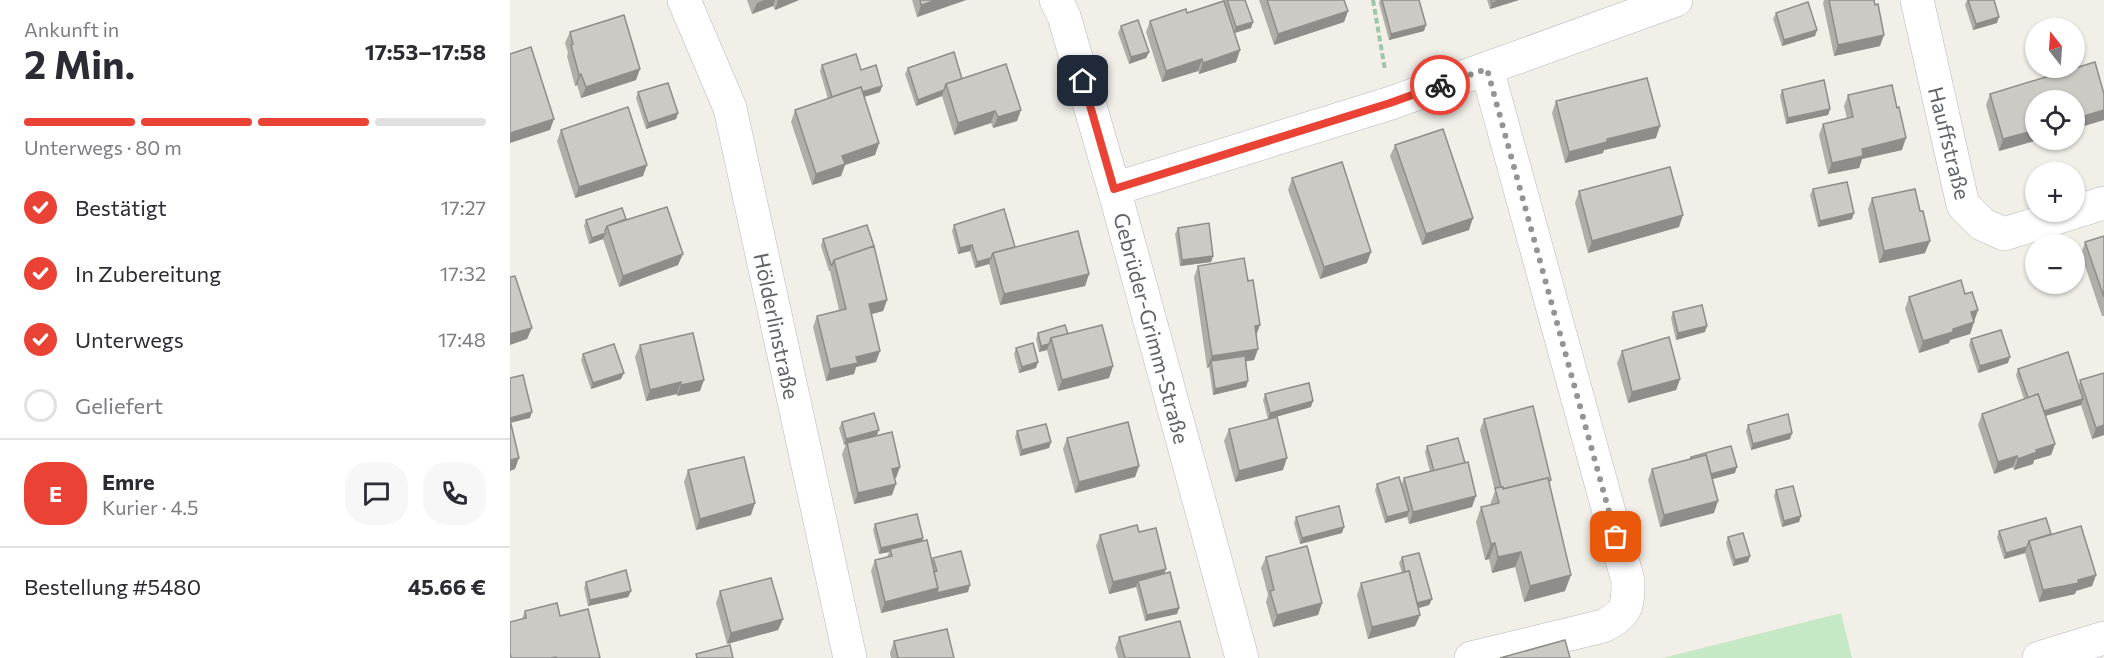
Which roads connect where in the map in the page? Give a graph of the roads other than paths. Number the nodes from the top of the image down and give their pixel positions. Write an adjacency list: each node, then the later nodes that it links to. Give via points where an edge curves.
1 (684, 0): 9 (street, Hölderlinstraße, via 730,108)
2 (1056, 0): 6 (street, Gebrüder-Grimm-Straße)
3 (1676, 0): 5 (street)
4 (1917, 0): 7 (street, Hauffstraße, via 1963,204 1982,224 2004,234)
5 (1487, 69): 6 (street); 11 (street, via 1628,581 1628,604 1618,618 1603,626)
6 (1114, 189): 10 (street, Gebrüder-Grimm-Straße)
7 (2104, 203)
8 (2104, 638): 12 (street)
9 (850, 658)
10 (1242, 658)
11 (1471, 658)
12 (2039, 658)

